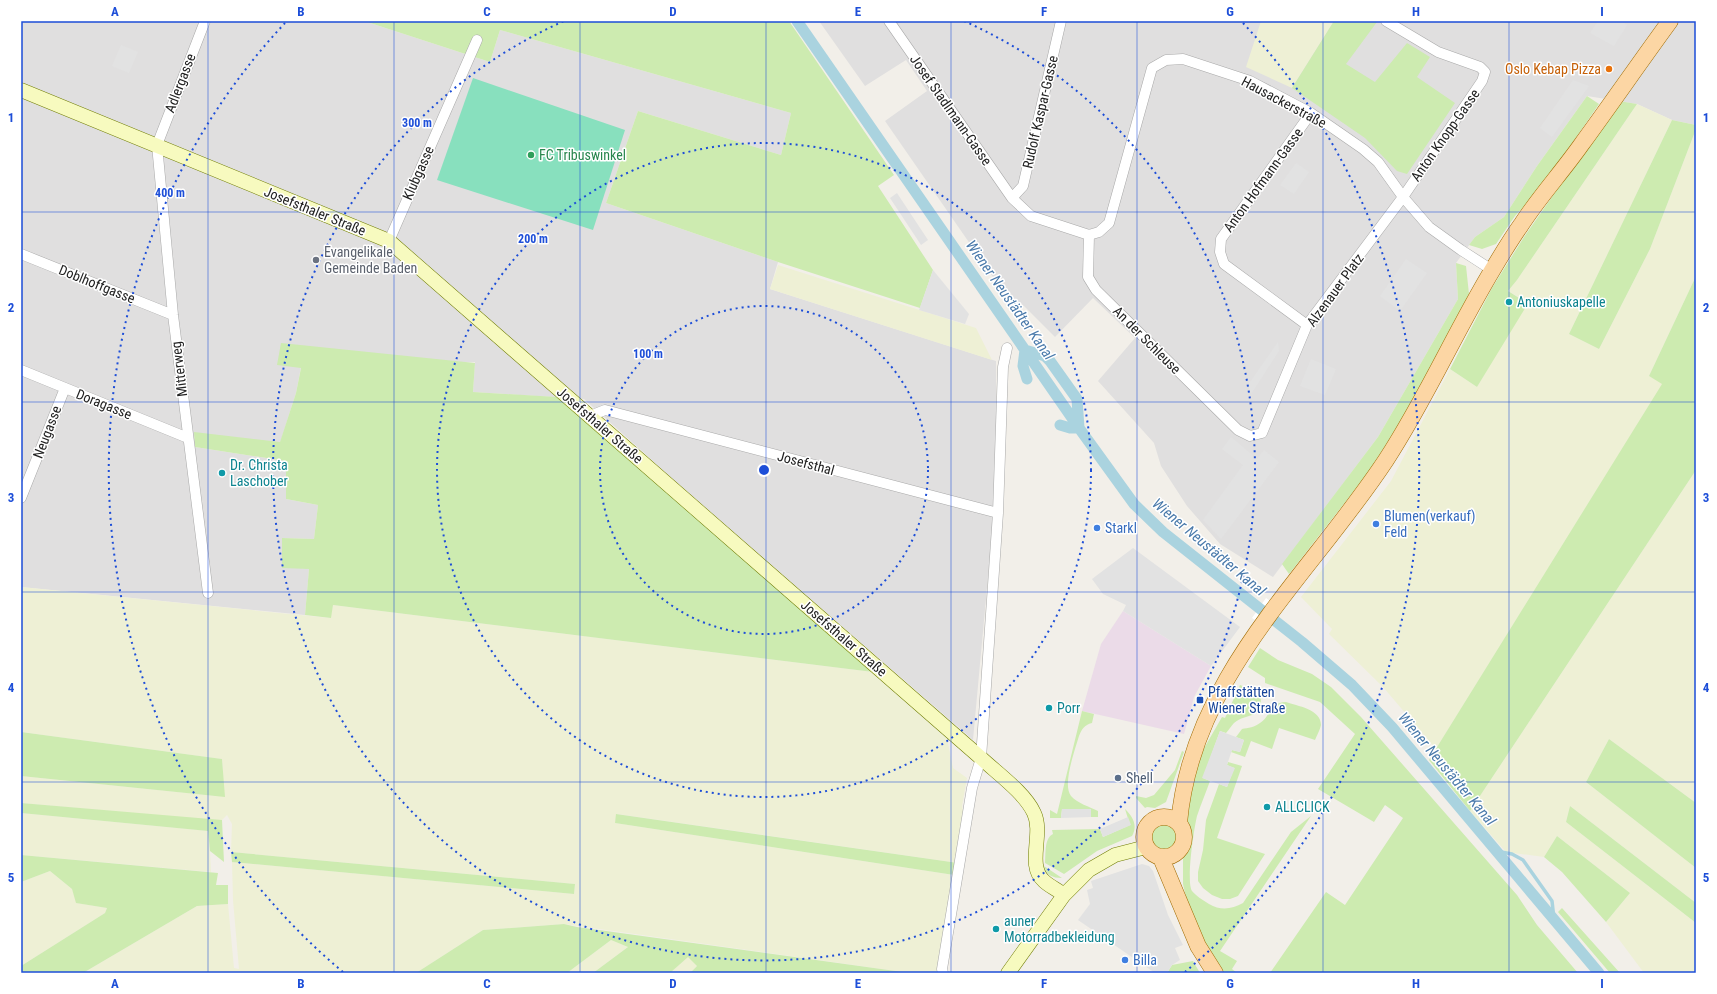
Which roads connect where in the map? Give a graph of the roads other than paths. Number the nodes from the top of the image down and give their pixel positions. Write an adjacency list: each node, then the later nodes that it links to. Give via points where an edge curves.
1 (205, 21): 9 (street, Adlergasse)
2 (889, 21): 11 (street, Josef Stadlmann-Gasse)
3 (1061, 21): 11 (street, Rudolf Kaspar-Gasse, via 1023,186)
4 (1386, 21): 10 (street, Anton Knopp-Gasse, via 1438,52 1480,66 1484,72 1482,82)
5 (1670, 21): 15 (main road, via 1520,225)
6 (477, 40): 13 (street, Klubgasse)
7 (21, 90): 9 (street, Josefsthaler Straße)
8 (1311, 113): 10 (street, Hausackerstraße, via 1378,162); 12 (street, Hausackerstraße, via 1250,81 1183,59 1166,60 1152,68 1109,223 1100,232); 17 (street, Anton Hofmann-Gasse, via 1221,239 1220,252 1224,264)
9 (157, 145): 13 (street, Josefsthaler Straße); 16 (street, Mitterweg)
10 (1403, 197): 15 (street, Hausackerstraße, via 1429,227); 17 (street, Alzenauer Platz)
11 (1012, 198): 12 (street, via 1031,216)
12 (1089, 235): 22 (street, An der Schleuse, via 1088,277 1096,290)
13 (389, 241): 21 (street, Josefsthaler Straße)
14 (21, 254): 16 (street, Doblhoffgasse)
15 (1492, 270): 28 (main road, via 1413,417 1386,460 1356,504 1276,605 1232,669 1214,703)
16 (173, 315): 23 (street, Mitterweg)
17 (1308, 325): 22 (street, Alzenauer Platz, via 1262,433 1250,436)
18 (1007, 348): 25 (street, via 1003,367)
19 (21, 370): 20 (street, Doragasse)
20 (64, 388): 23 (street, Doragasse); 24 (street, Neugasse)
21 (590, 416): 25 (street, Josefsthal, via 605,410); 27 (street, Josefsthaler Straße)
22 (1238, 430)
23 (188, 438): 26 (street, Mitterweg)
24 (21, 498)
25 (998, 513): 27 (street)
26 (208, 593)
27 (981, 758): 33 (street, Josefsthaler Straße, via 1025,799 1034,813 1038,825 1036,871 1043,881); 34 (street, via 972,788)
28 (1171, 820): 29 (main road, via 1157,818 1150,823 1145,830); 30 (main road, via 1185,834)
29 (1146, 846): 31 (main road, via 1150,852); 33 (street, via 1115,855 1089,870)
30 (1178, 853): 31 (main road); 32 (main road)
31 (1161, 858): 32 (main road)
32 (1176, 892): 36 (main road, via 1198,946)
33 (1064, 894): 35 (street)
34 (943, 973)
35 (1008, 973)
36 (1215, 973)

